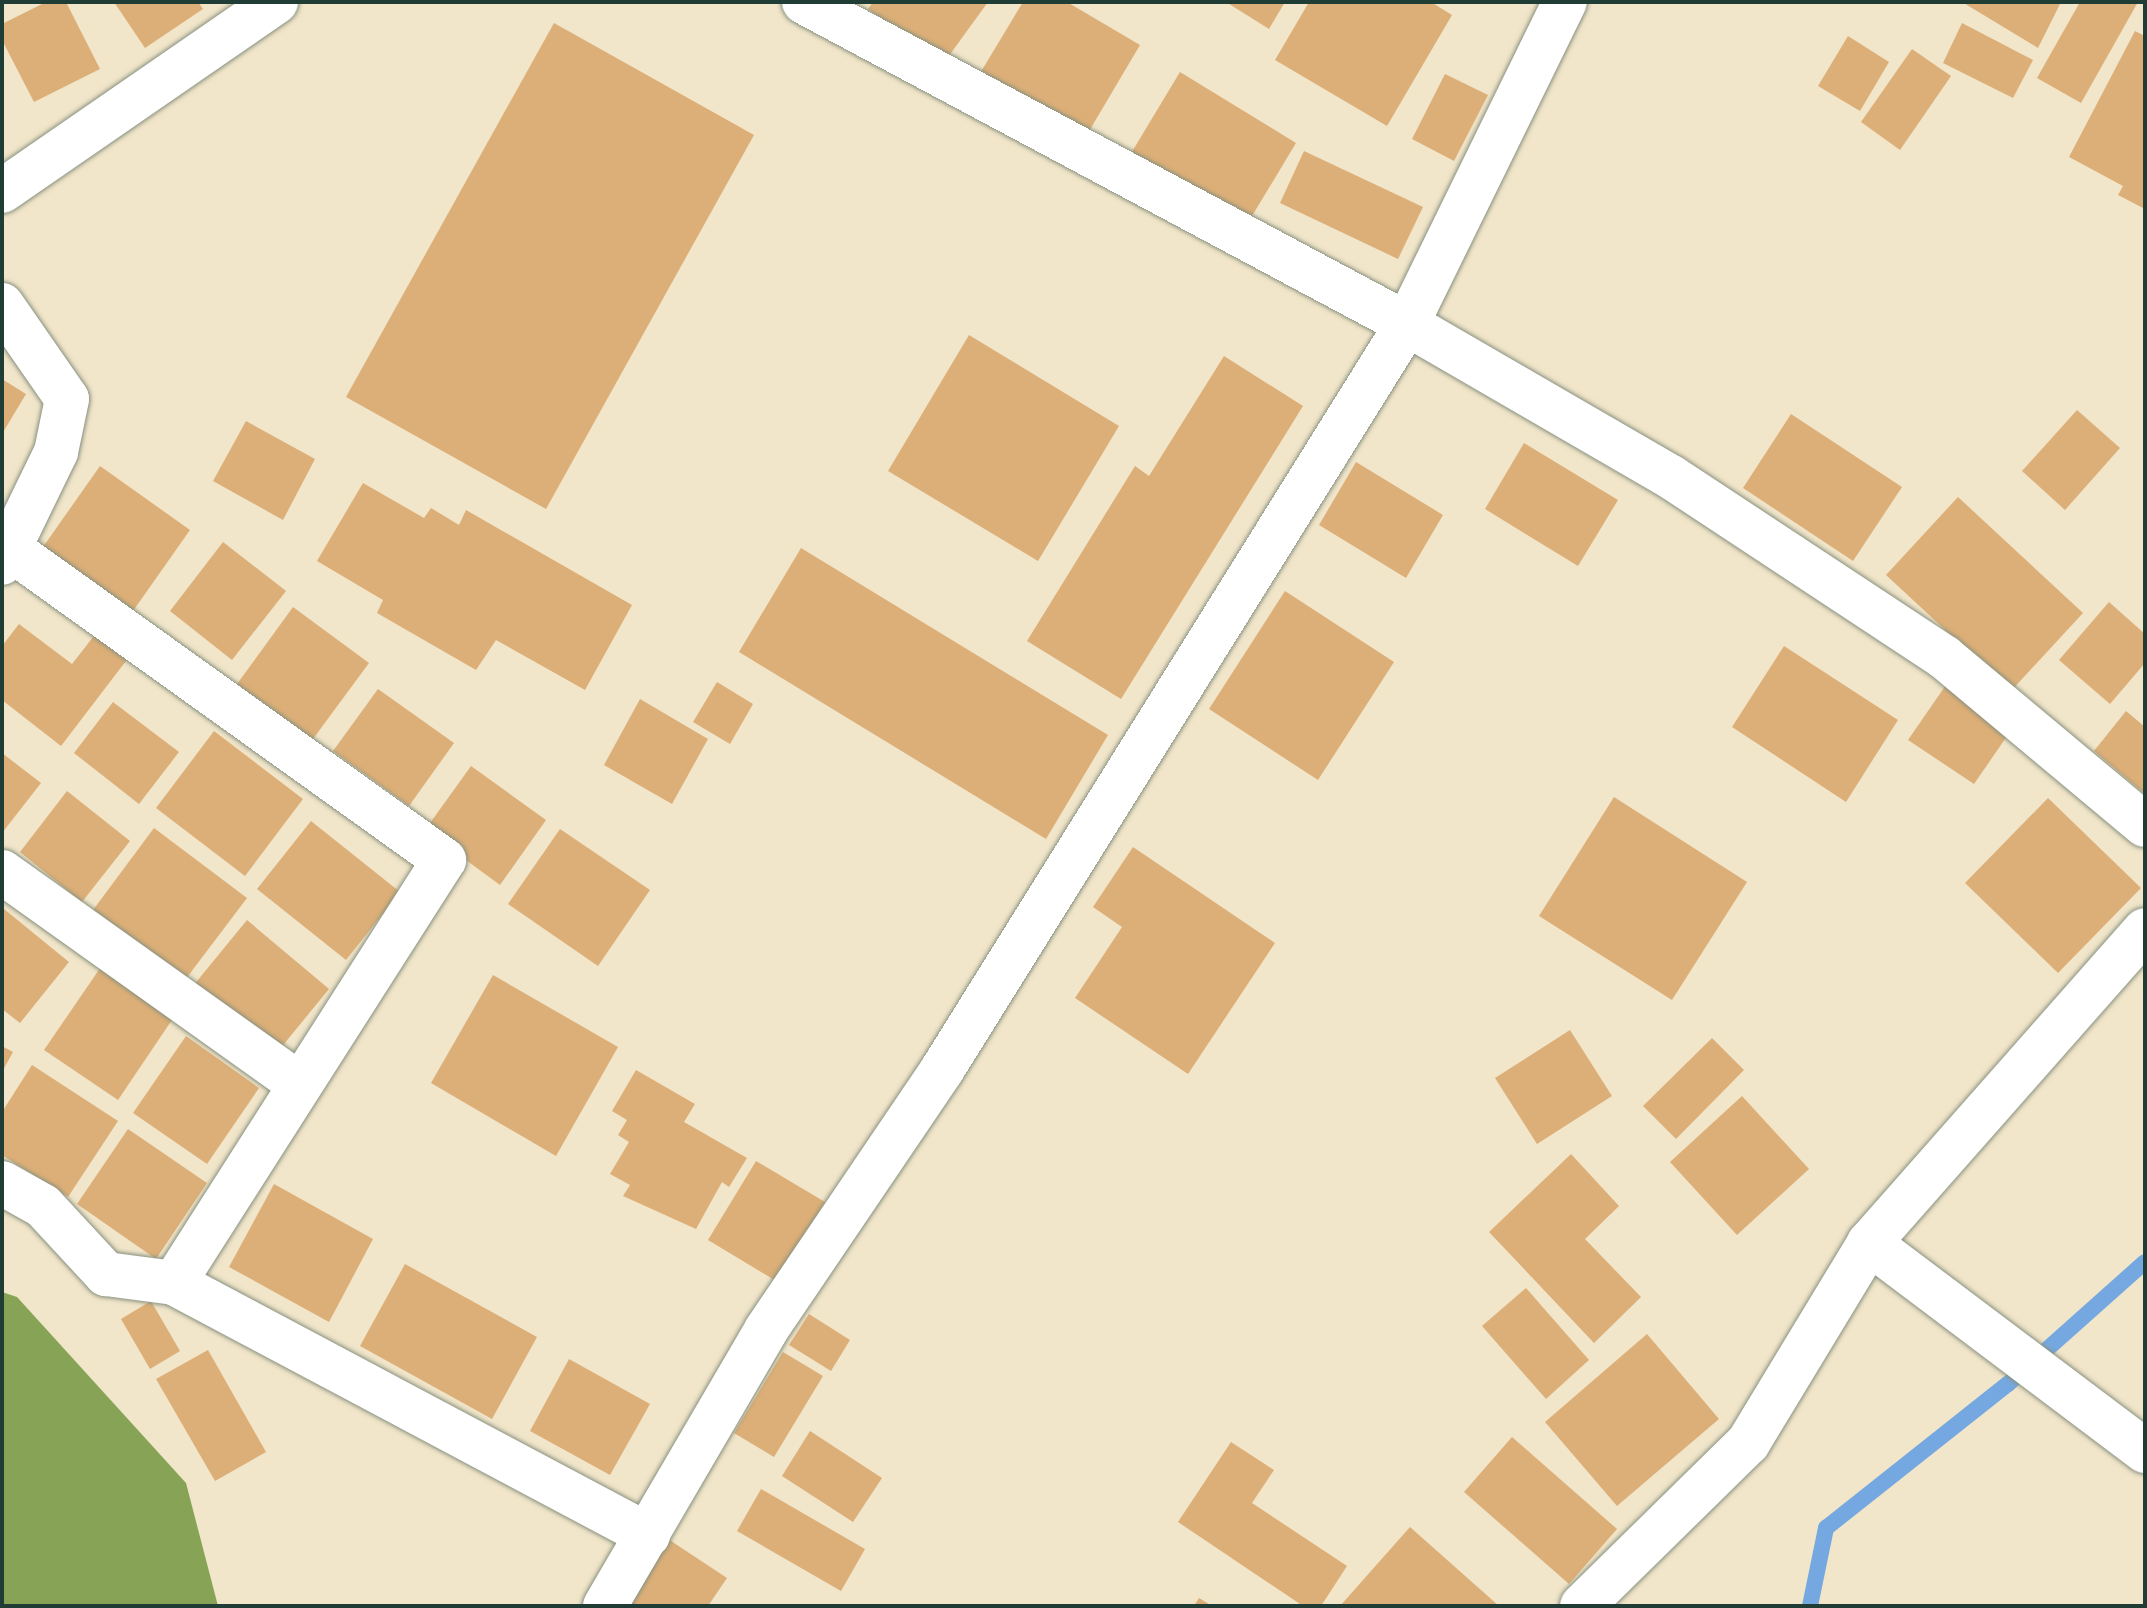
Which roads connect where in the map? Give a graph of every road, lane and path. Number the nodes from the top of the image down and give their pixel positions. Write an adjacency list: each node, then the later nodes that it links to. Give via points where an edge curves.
1 (276, 2): 4 (street)
2 (804, 2): 6 (street)
3 (1565, 2): 6 (street)
4 (2, 191)
5 (2, 305): 7 (street, via 67,399 56,452)
6 (1407, 324): 8 (street, via 1671,477 1944,657); 16 (street, via 942,1070 766,1330)
7 (6, 556): 11 (street, via 444,860)
8 (2145, 825)
9 (2, 872): 11 (street)
10 (2145, 930): 13 (street)
11 (298, 1083): 14 (street)
12 (2, 1183): 14 (street, via 43,1206 106,1274)
13 (1869, 1243): 15 (street); 18 (street, via 1748,1443)
14 (174, 1283): 16 (street)
15 (2145, 1451)
16 (648, 1535): 17 (street)
17 (605, 1606)
18 (1582, 1606)

